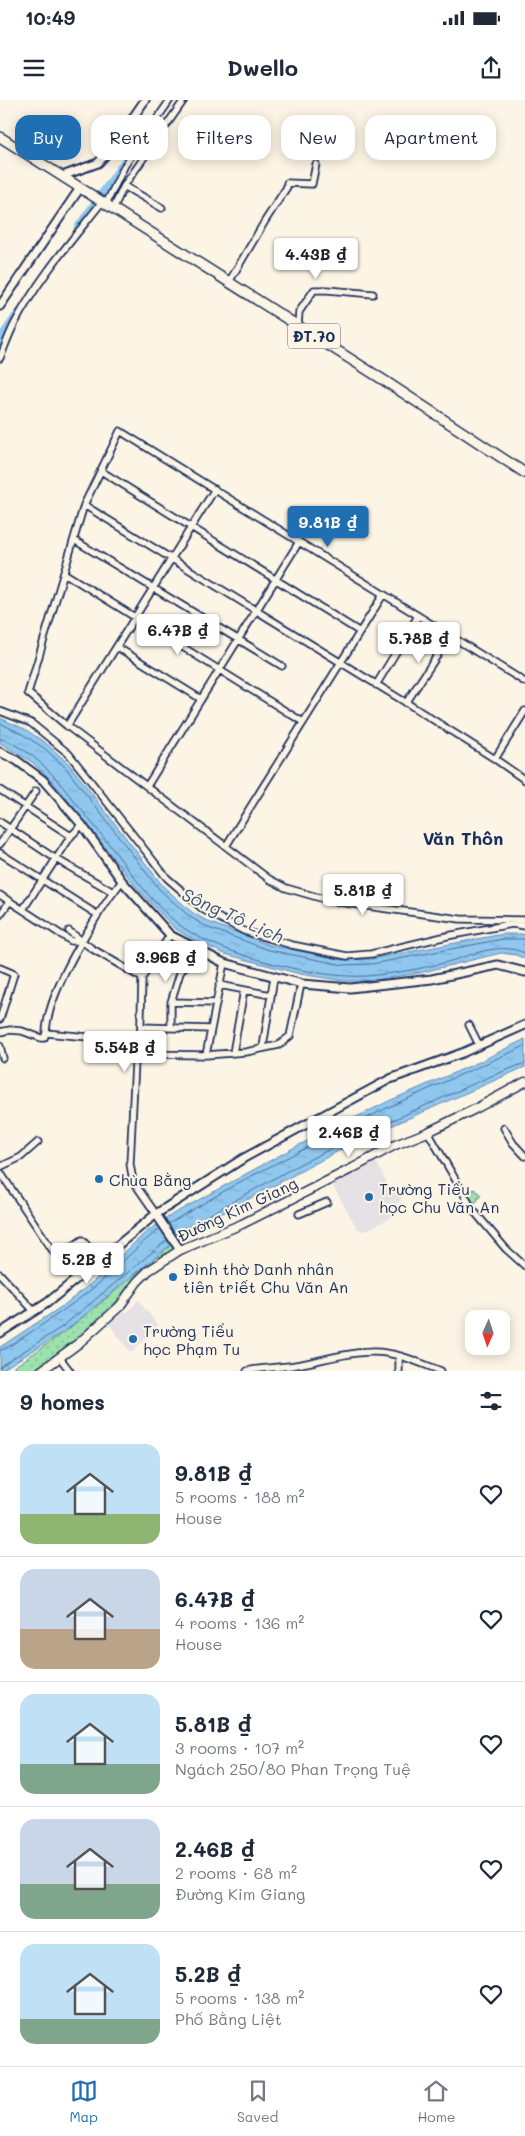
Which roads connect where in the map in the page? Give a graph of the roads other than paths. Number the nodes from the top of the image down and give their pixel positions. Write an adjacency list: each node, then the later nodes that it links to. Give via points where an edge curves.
1 (145, 100): 6 (street, via 98,163)
2 (170, 100): 9 (street, via 125,165)
3 (184, 100): 7 (street)
4 (0, 137): 6 (main road, ĐT.70)
5 (316, 164): 11 (street, via 312,184 287,183)
6 (62, 176): 8 (main road, ĐT.70)
7 (124, 186): 9 (street); 10 (street)
8 (80, 188): 9 (main road, ĐT.70); 13 (street)
9 (106, 204): 11 (main road, ĐT.70); 15 (street, via 70,242 40,285 15,323)
10 (162, 208)
11 (229, 282): 14 (main road, ĐT.70)
12 (373, 294): 14 (street, via 314,290 299,312)
13 (0, 306)
14 (298, 326): 17 (main road, ĐT.70)
15 (0, 358)
16 (101, 470): 18 (street, via 120,431); 19 (street); 20 (street)
17 (525, 473)
18 (215, 489): 20 (street); 22 (street)
19 (84, 505): 21 (street); 23 (street)
20 (191, 528): 23 (street); 25 (street)
21 (74, 540): 24 (street); 26 (street)
22 (299, 542): 25 (street); 27 (street)
23 (172, 558): 26 (street); 28 (street)
24 (64, 573): 30 (street); 45 (street, via 28,693)
25 (275, 580): 28 (street); 31 (street)
26 (154, 587): 30 (street); 33 (street)
27 (383, 595): 29 (street); 31 (street)
28 (256, 611): 33 (street); 35 (street)
29 (418, 616): 32 (street); 39 (street)
30 (136, 617): 34 (street); 37 (street)
31 (360, 632): 35 (street)
32 (450, 636): 38 (street); 41 (street)
33 (238, 640): 36 (street); 37 (street)
34 (117, 647): 40 (street); 45 (street)
35 (341, 664): 39 (street); 44 (street)
36 (282, 666)
37 (220, 669): 40 (street); 44 (street)
38 (525, 682)
39 (376, 684): 41 (street)
40 (201, 699): 49 (street)
41 (408, 704): 47 (street)
42 (0, 711): 70 (street, via 31,723 69,754 167,878 204,910 244,931 347,956 371,954 512,924)
43 (525, 711): 47 (street)
44 (304, 722): 58 (street)
45 (68, 726): 49 (street)
46 (0, 752): 54 (street, via 43,780)
47 (495, 758): 48 (street)
48 (525, 780)
49 (147, 786): 58 (street)
50 (0, 790): 52 (street)
51 (36, 791): 52 (street)
52 (25, 806): 55 (street); 56 (street)
53 (0, 822): 55 (street)
54 (82, 824): 56 (street); 62 (street)
55 (10, 828): 57 (street); 60 (street)
56 (71, 836): 60 (street)
57 (0, 844)
58 (226, 846): 69 (street, via 286,888 331,901 460,919)
59 (0, 853): 61 (street)
60 (56, 859): 61 (street); 63 (street)
61 (42, 880): 66 (street); 68 (street)
62 (122, 881): 63 (street); 72 (street)
63 (113, 892): 68 (street)
64 (0, 895): 65 (street)
65 (10, 901): 66 (street); 67 (street)
66 (24, 908): 73 (street, via 71,941)
67 (0, 915)
68 (98, 915): 73 (street)
69 (525, 920)
70 (525, 926)
71 (69, 931): 73 (street)
72 (170, 935): 74 (street); 79 (street)
73 (81, 941): 79 (street); 93 (street, via 57,991)
74 (196, 950): 75 (street); 84 (street, via 180,973)
75 (224, 963): 78 (street); 81 (street)
76 (0, 968): 86 (street, via 14,974)
77 (525, 972): 80 (street, via 498,965 432,979 350,988)
78 (274, 977): 80 (street); 83 (street)
79 (142, 978): 89 (street)
80 (300, 984): 97 (street, via 290,1036 279,1045)
81 (218, 985): 82 (street); 85 (street)
82 (244, 990): 83 (street); 98 (street)
83 (271, 995): 97 (street)
84 (172, 1002): 85 (street); 90 (street)
85 (216, 1003): 91 (street)
86 (0, 1019)
87 (469, 1025): 96 (street)
88 (525, 1026): 96 (street)
89 (141, 1027): 90 (street); 94 (street)
90 (171, 1028): 91 (street)
91 (211, 1029): 100 (street)
92 (0, 1032): 93 (street, via 22,1031 41,1038)
93 (46, 1033): 94 (street)
94 (140, 1042): 99 (street)
95 (0, 1046): 101 (street)
96 (479, 1046): 111 (street, via 390,1080 244,1158)
97 (262, 1047): 98 (street)
98 (233, 1053): 100 (street)
99 (140, 1054): 100 (street); 111 (street, via 136,1062 130,1164 133,1181)
100 (206, 1054)
101 (3, 1058)
102 (525, 1082): 104 (main road, Đường Kim Giang)
103 (504, 1128): 106 (street)
104 (428, 1132): 112 (main road, Đường Kim Giang, via 395,1145 242,1224); 114 (street, via 473,1210)
105 (38, 1142): 107 (street, via 21,1157)
106 (525, 1156)
107 (0, 1167)
108 (1, 1176): 113 (street, via 57,1257 82,1240)
109 (326, 1202): 110 (street)
110 (298, 1214)
111 (156, 1216): 112 (street); 113 (street)
112 (179, 1248): 119 (main road, Đường Kim Giang, via 148,1271 120,1306)
113 (101, 1260): 116 (street, via 47,1303)
114 (525, 1266)
115 (0, 1274): 116 (street)
116 (33, 1310): 117 (street)
117 (1, 1331)
118 (399, 1357): 120 (street, via 372,1352); 121 (street); 125 (street)
119 (60, 1358): 122 (main road, Đường Kim Giang); 123 (street)
120 (298, 1368): 124 (street, via 260,1367)
121 (434, 1370): 126 (street)
122 (41, 1371)
123 (70, 1371)
124 (247, 1371)
125 (399, 1371)
126 (442, 1371)

